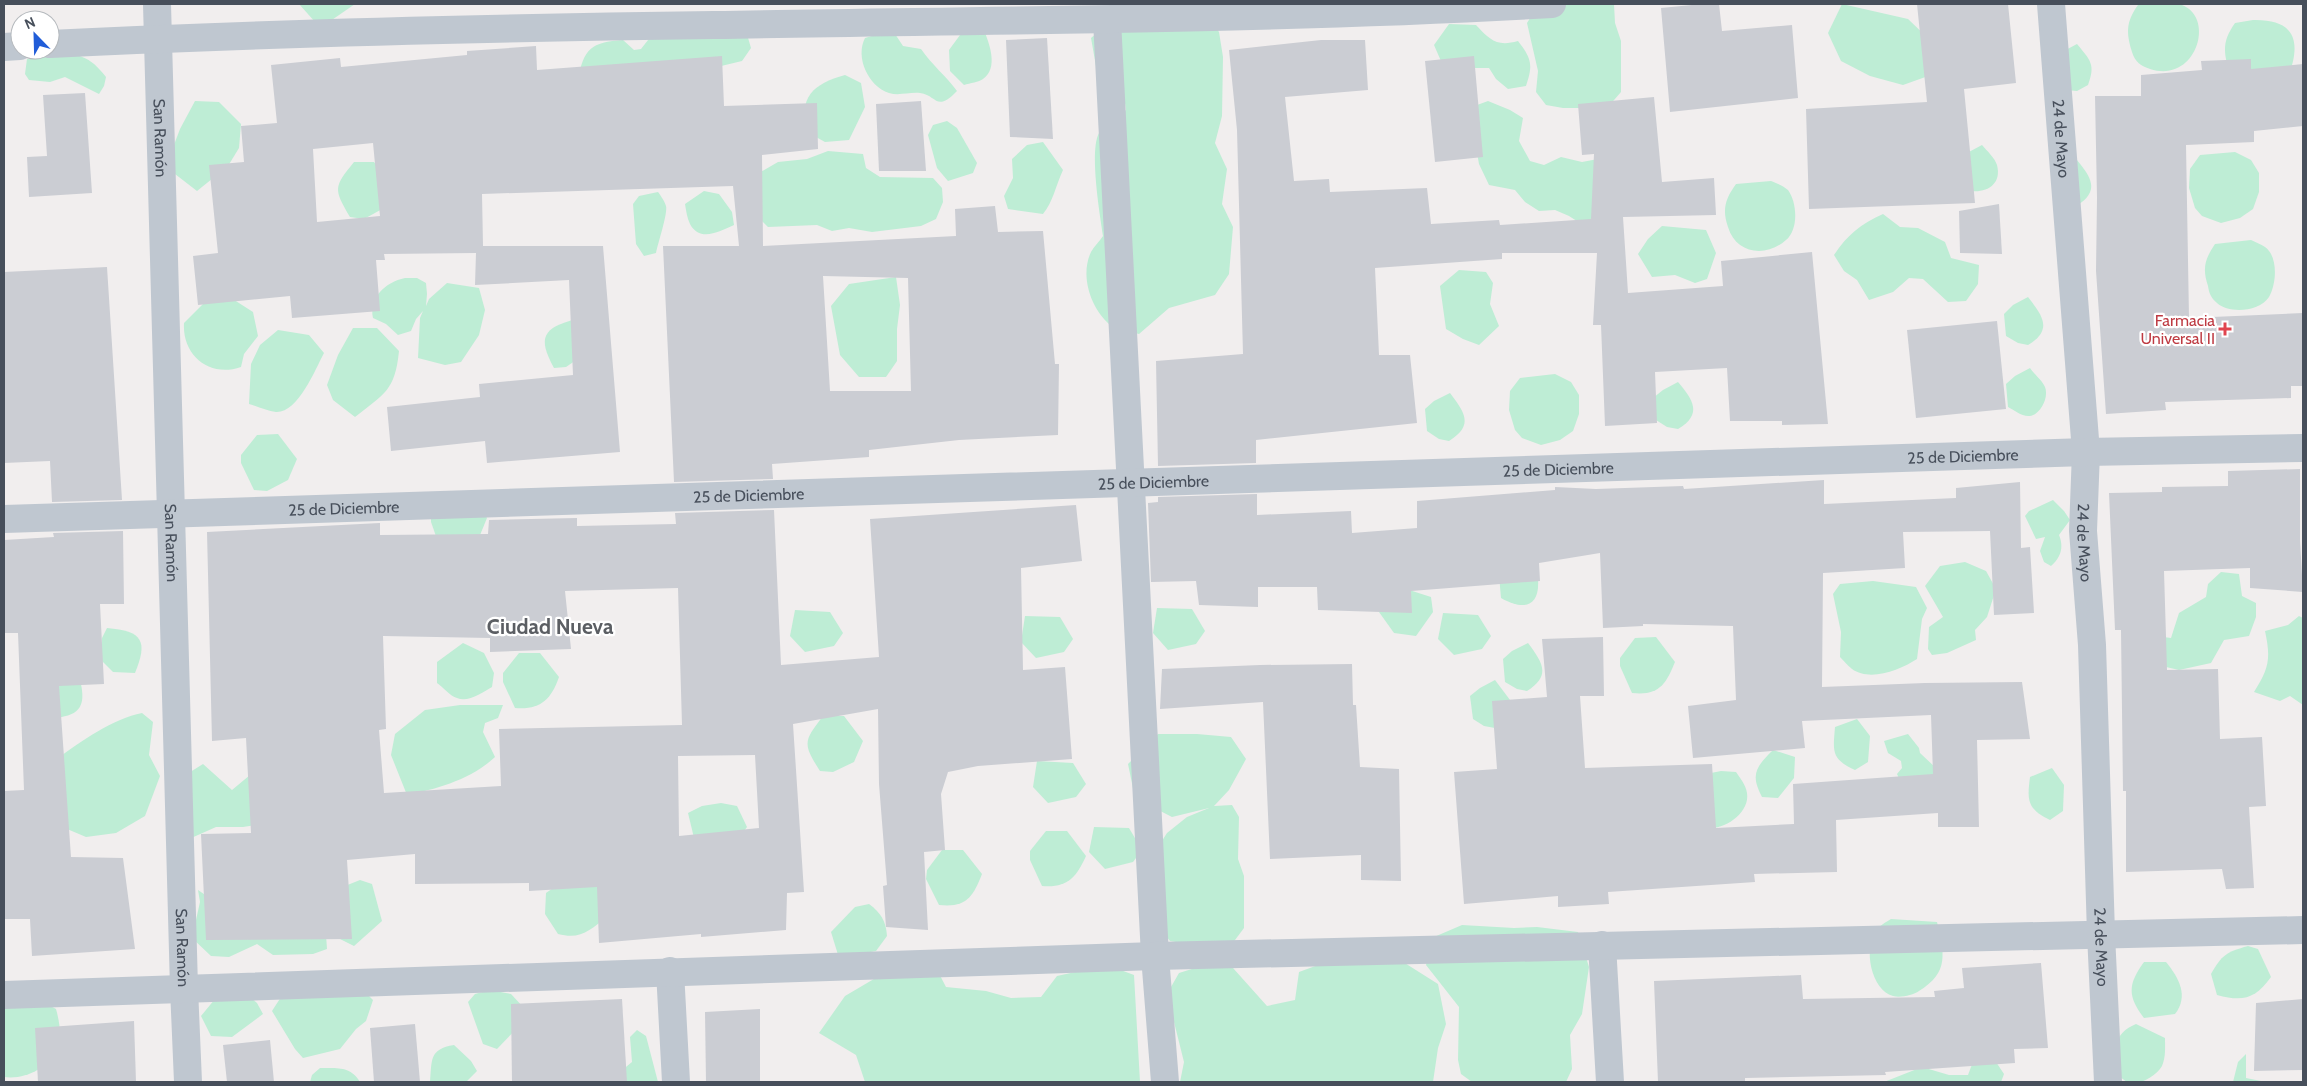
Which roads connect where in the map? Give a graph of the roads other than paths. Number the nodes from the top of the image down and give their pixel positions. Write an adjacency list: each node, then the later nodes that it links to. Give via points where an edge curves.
1 (157, 4): 7 (street, San Ramón)
2 (1552, 4): 4 (street)
3 (2051, 4): 10 (street, 24 de Mayo)
4 (1489, 6): 6 (street)
5 (709, 14): 6 (street); 7 (street)
6 (1107, 20): 11 (street)
7 (158, 39): 8 (street); 12 (street, San Ramón)
8 (60, 44)
9 (2303, 448): 10 (street, 25 de Diciembre)
10 (2086, 452): 11 (street, 25 de Diciembre); 15 (street, 24 de Mayo, via 2083,531 2092,644)
11 (1131, 483): 12 (street, 25 de Diciembre); 17 (street)
12 (172, 512): 13 (street, 25 de Diciembre); 19 (street, San Ramón)
13 (4, 519)
14 (2303, 930): 15 (street)
15 (2101, 934): 16 (street); 25 (street, 24 de Mayo)
16 (1602, 945): 17 (street); 24 (street)
17 (1155, 956): 18 (street); 23 (street)
18 (670, 971): 19 (street); 22 (street)
19 (184, 988): 20 (street); 21 (street, San Ramón)
20 (4, 995)
21 (188, 1082)
22 (676, 1082)
23 (1165, 1082)
24 (1610, 1082)
25 (2108, 1082)

